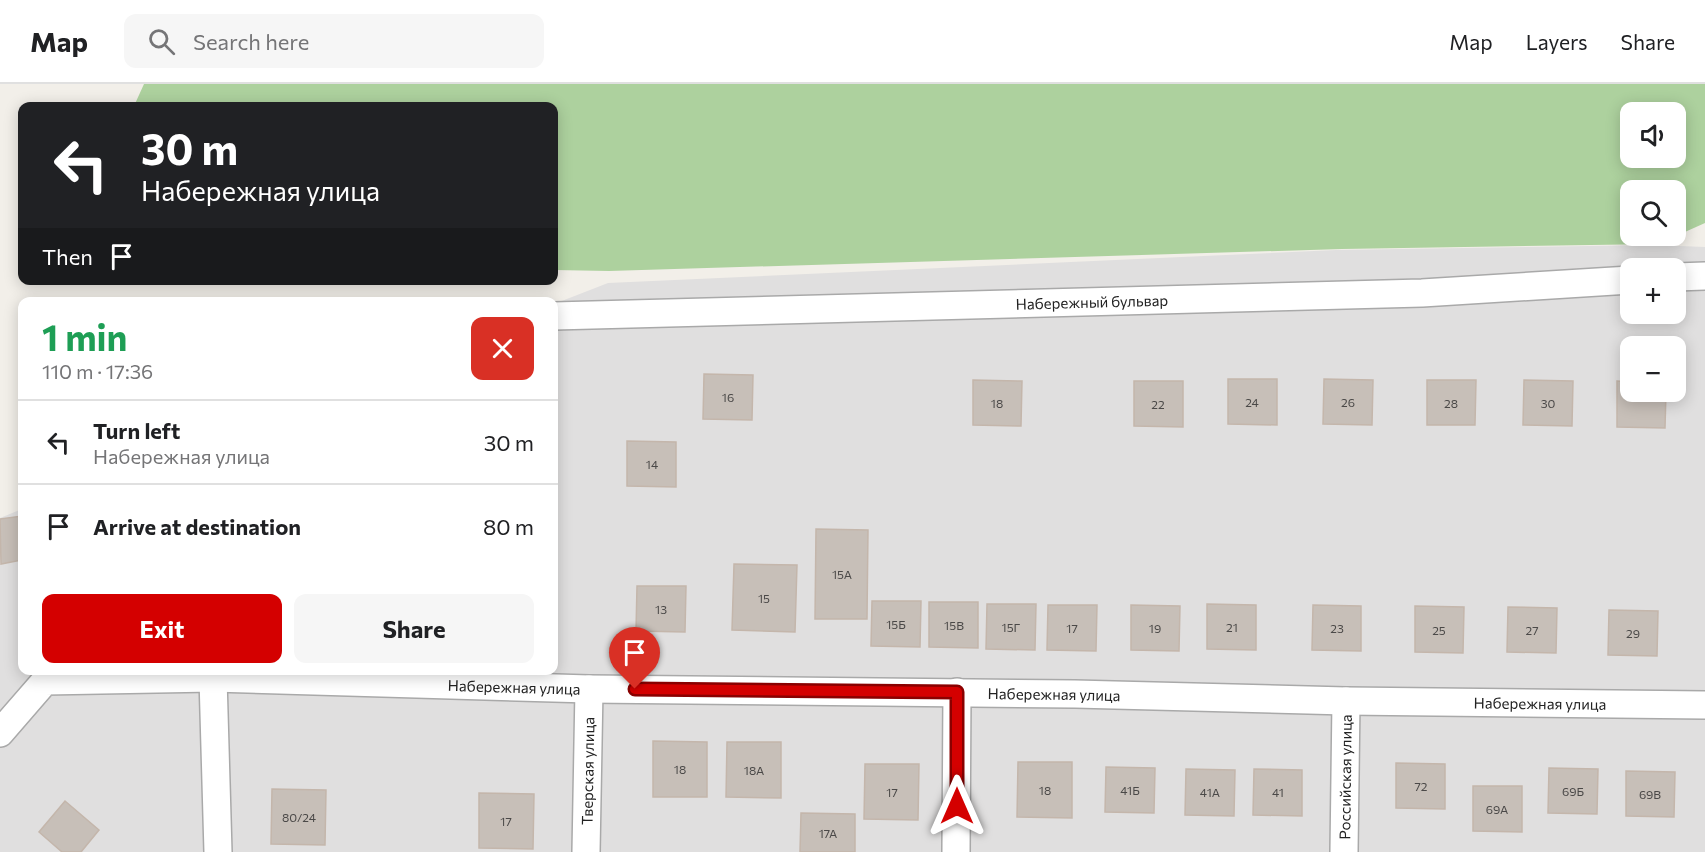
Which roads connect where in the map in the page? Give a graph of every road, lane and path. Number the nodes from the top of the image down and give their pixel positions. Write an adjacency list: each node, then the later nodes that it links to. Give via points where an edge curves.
1 (1705, 276): 2 (street)
2 (1686, 277)
3 (1620, 281): 4 (street, Набережный бульвар, via 1422,293)
4 (558, 316)
5 (213, 678): 6 (street, Набережная улица); 10 (street, Набережная улица, via 45,681); 11 (street)
6 (589, 689): 7 (street, Набережная улица); 12 (street, Тверская улица)
7 (957, 692): 8 (street, Набережная улица); 13 (street)
8 (1346, 701): 9 (street, Набережная улица); 14 (street, Российская улица)
9 (1705, 705)
10 (0, 733)
11 (218, 852)
12 (586, 852)
13 (956, 852)
14 (1344, 852)

